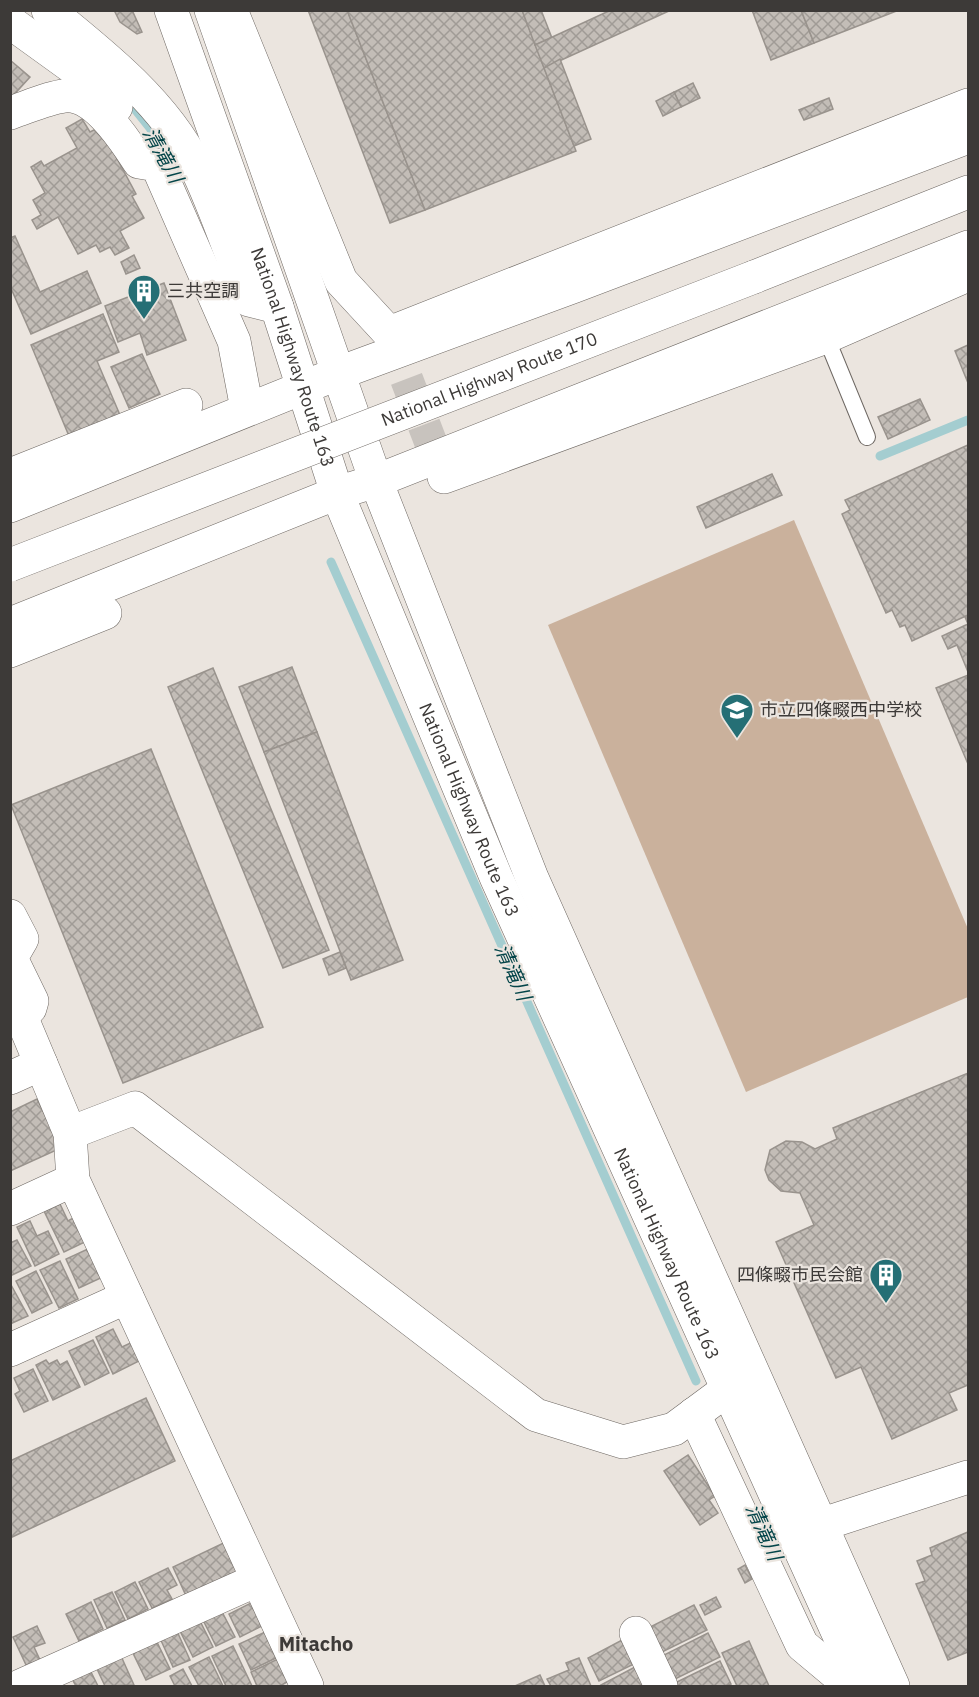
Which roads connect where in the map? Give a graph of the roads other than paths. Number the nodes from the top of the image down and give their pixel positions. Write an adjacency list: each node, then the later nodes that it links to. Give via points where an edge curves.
1 (48, 10): 13 (main road, via 102,54 156,108 194,163 249,300)
2 (171, 10): 13 (main road, National Highway Route 163)
3 (211, 10): 15 (main road, National Highway Route 163)
4 (231, 10): 6 (main road, via 341,281 389,333)
5 (10, 22): 9 (main road, via 82,74 107,98 136,131)
6 (969, 105)
7 (10, 113): 9 (main road, via 66,95 89,103 119,131 139,162)
8 (969, 137): 15 (main road)
9 (157, 165): 18 (main road, via 234,341)
10 (969, 192): 25 (main road, National Highway Route 170, bridge)
11 (969, 247): 22 (main road)
12 (969, 275): 14 (main road)
13 (277, 307): 16 (main road, National Highway Route 163)
14 (826, 337): 19 (lane); 21 (main road)
15 (339, 373): 16 (main road); 22 (main road, National Highway Route 163)
16 (302, 389): 18 (main road); 23 (main road, National Highway Route 163)
17 (186, 405): 20 (main road)
18 (248, 409): 24 (main road)
19 (867, 437)
20 (10, 475)
21 (444, 477)
22 (376, 481): 23 (main road); 42 (main road, National Highway Route 163, via 532,878)
23 (336, 493): 27 (main road); 39 (main road, National Highway Route 163, via 496,877)
24 (10, 506)
25 (10, 565)
26 (105, 613): 28 (main road)
27 (10, 624)
28 (10, 651)
29 (10, 916): 31 (main road, via 22,939 11,958 32,1001)
30 (10, 990): 31 (main road)
31 (26, 1028): 32 (main road)
32 (41, 1064): 33 (main road); 34 (main road)
33 (10, 1078)
34 (70, 1133): 35 (main road); 40 (main road, via 135,1108 536,1415 623,1442 674,1429)
35 (73, 1180): 36 (main road); 37 (main road)
36 (10, 1209)
37 (127, 1297): 38 (main road); 43 (main road)
38 (10, 1350)
39 (728, 1389): 40 (main road); 49 (main road, National Highway Route 163)
40 (694, 1414): 48 (main road, via 802,1645)
41 (969, 1477): 42 (main road)
42 (820, 1525): 50 (main road, National Highway Route 163)
43 (257, 1580): 45 (main road); 46 (main road)
44 (636, 1633): 47 (main road)
45 (20, 1686)
46 (307, 1686)
47 (662, 1686)
48 (851, 1686)
49 (862, 1686)
50 (893, 1686)

